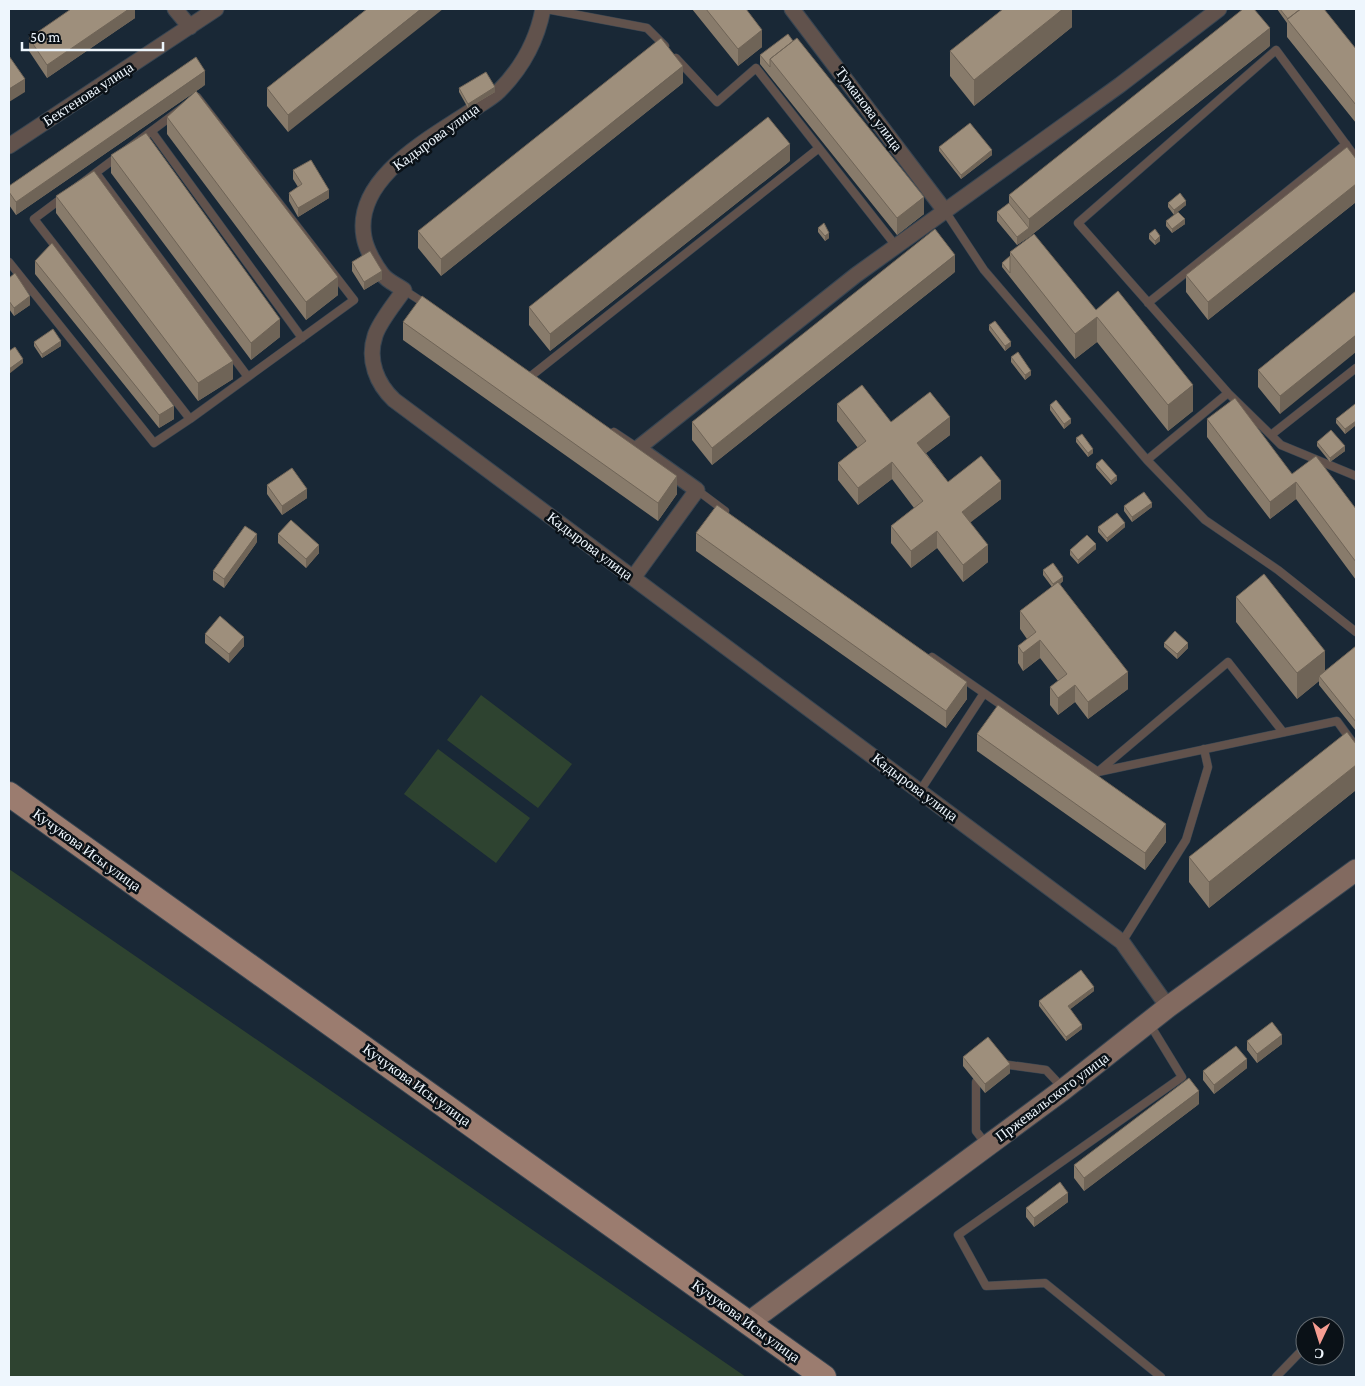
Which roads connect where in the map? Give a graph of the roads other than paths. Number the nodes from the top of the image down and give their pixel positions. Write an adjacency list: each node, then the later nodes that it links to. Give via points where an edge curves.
1 (175, 9): 6 (street)
2 (216, 9): 6 (street, Бектенова улица)
3 (545, 9): 10 (lane, via 647,28 716,102 756,68); 16 (street, Кадырова улица, via 530,50 498,92 396,163 374,189 364,212 362,228 365,241 383,276)
4 (792, 9): 13 (street, Туманова улица)
5 (1219, 9): 13 (street)
6 (190, 27): 9 (street, Бектенова улица)
7 (152, 132): 12 (lane); 19 (lane); 19 (lane, via 197,97 354,300)
8 (1346, 144): 11 (lane); 17 (lane); 17 (lane, via 1276,50 1078,223)
9 (9, 146)
10 (819, 148): 14 (lane); 22 (lane)
11 (1356, 158)
12 (96, 173): 23 (lane); 26 (lane, via 34,219)
13 (945, 211): 14 (street); 30 (lane, via 984,270)
14 (896, 246): 29 (street)
15 (9, 262): 26 (lane, via 154,443)
16 (404, 290): 18 (lane); 34 (street, Кадырова улица, via 375,335 374,365 383,389)
17 (1148, 303): 25 (lane)
18 (433, 309)
19 (302, 338): 23 (lane)
20 (1356, 368): 28 (lane)
21 (524, 371): 22 (lane)
22 (531, 376): 24 (lane)
23 (248, 377): 26 (lane)
24 (540, 382)
25 (1228, 393): 28 (lane); 30 (lane)
26 (190, 419)
27 (605, 426): 29 (lane)
28 (1270, 435): 31 (lane, via 1281,445)
29 (638, 448): 32 (street)
30 (1147, 460): 35 (lane, via 1205,520 1278,570)
31 (1356, 476)
32 (697, 490): 33 (lane); 34 (street)
33 (736, 519)
34 (633, 578): 42 (street, Кадырова улица)
35 (1356, 632)
36 (927, 654): 37 (lane)
37 (984, 693): 41 (lane); 42 (lane)
38 (1283, 732): 39 (lane, via 1337,721); 40 (lane); 41 (lane, via 1228,662)
39 (1356, 747)
40 (1204, 749): 41 (lane); 45 (lane, via 1208,766 1186,840)
41 (1098, 772)
42 (920, 791): 45 (street, Кадырова улица)
43 (9, 794): 52 (main road, Кучукова Исы улица)
44 (1356, 870): 46 (main road, Пржевальского улица)
45 (1122, 942): 46 (street, Кадырова улица)
46 (1168, 1008): 47 (main road, Пржевальского улица)
47 (1149, 1023): 50 (main road, Пржевальского улица); 55 (lane, via 1182,1077 958,1234 986,1286 1045,1283)
48 (1002, 1064): 50 (lane, via 1046,1070)
49 (976, 1082): 51 (lane, via 976,1131)
50 (1064, 1089): 51 (main road, Пржевальского улица)
51 (988, 1145): 52 (main road, Пржевальского улица)
52 (748, 1323): 54 (main road, Кучукова Исы улица)
53 (1295, 1357): 56 (lane)
54 (824, 1377)
55 (1161, 1377)
56 (1276, 1377)

